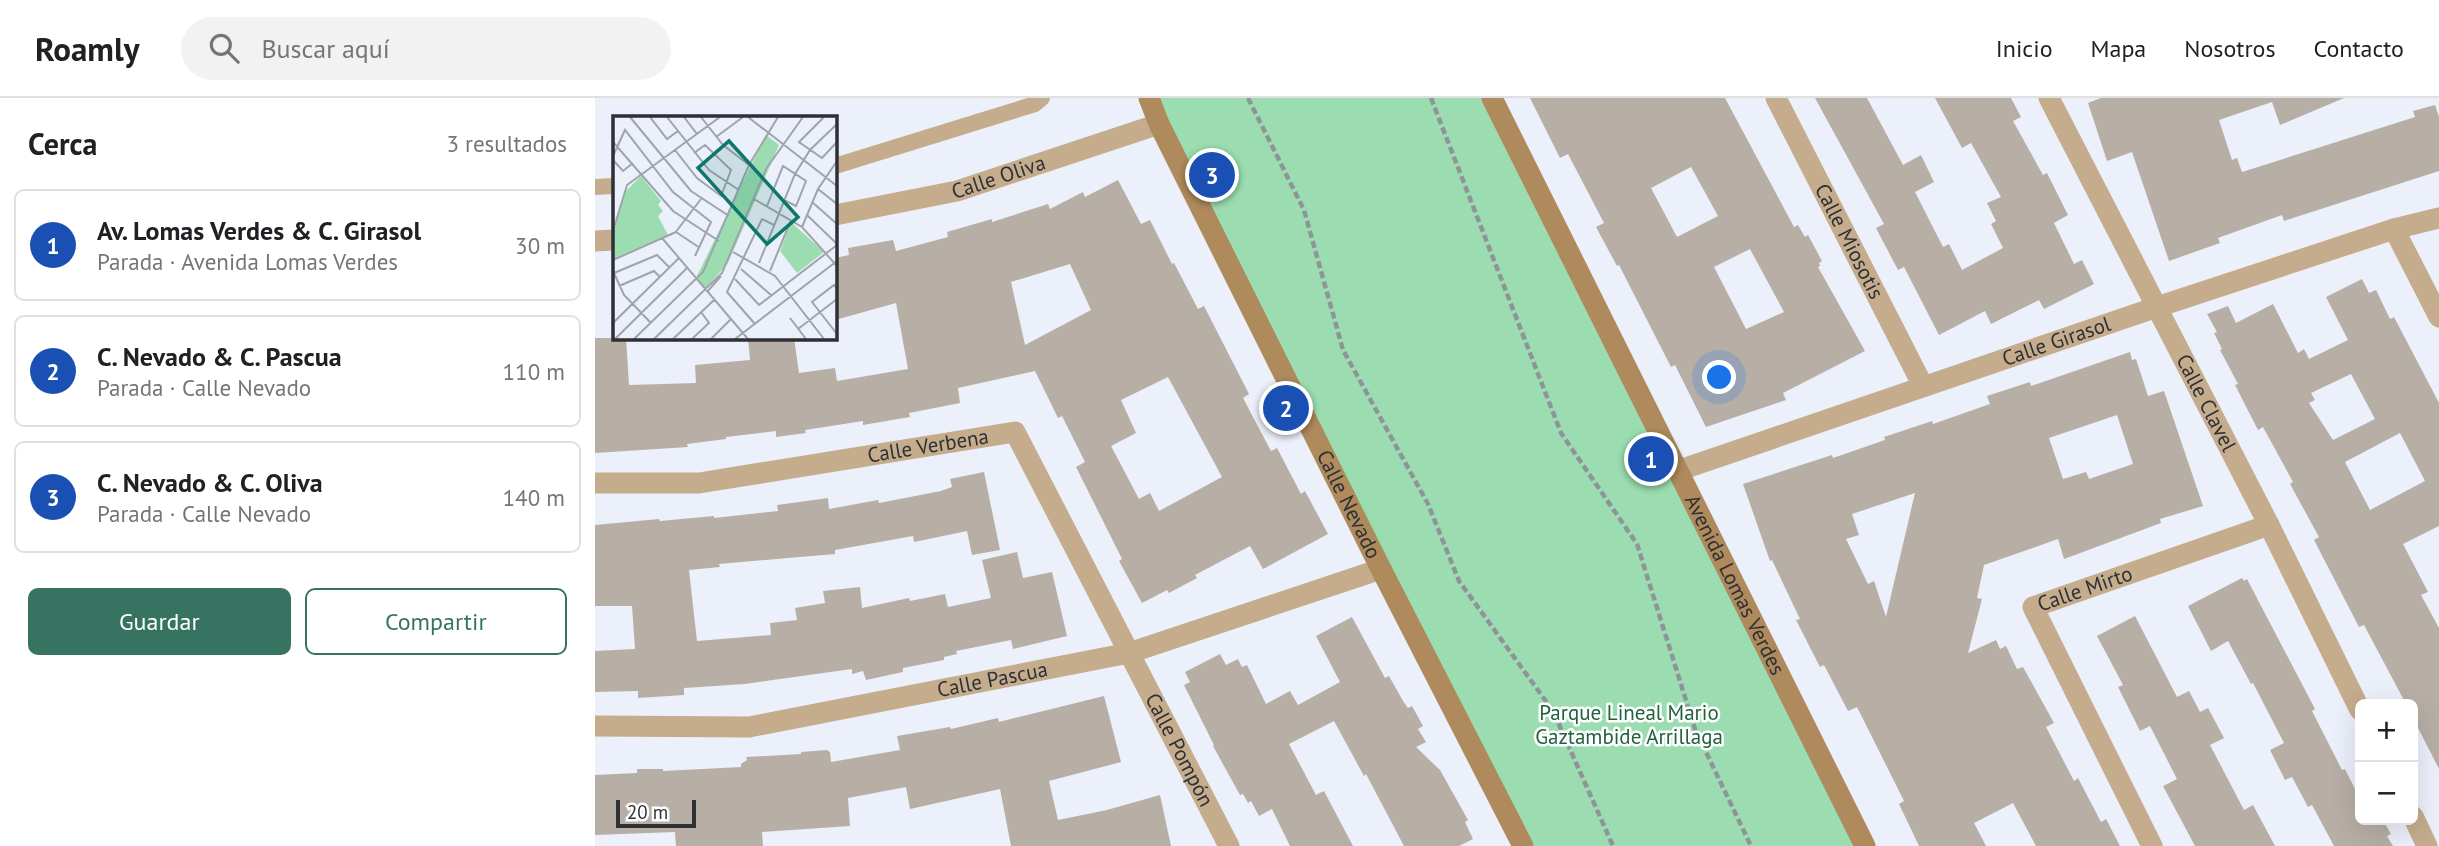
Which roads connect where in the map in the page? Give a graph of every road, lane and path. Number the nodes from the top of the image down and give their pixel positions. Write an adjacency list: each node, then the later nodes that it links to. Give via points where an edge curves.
1 (1042, 98): 9 (lane, via 1035,104)
2 (1149, 98): 8 (street, Calle Nevado)
3 (1248, 98): 30 (path, via 1304,210 1343,350 1428,503 1459,581 1553,711)
4 (1431, 98): 31 (path, via 1561,433 1637,544 1695,729)
5 (1492, 98): 20 (street, Avenida Lomas Verdes)
6 (1776, 98): 19 (street, Calle Miosotis)
7 (2049, 98): 17 (street, Calle Clavel)
8 (1159, 124): 12 (street, Calle Oliva, via 957,191); 23 (street, Calle Nevado)
9 (837, 165)
10 (613, 186): 11 (lane)
11 (595, 187)
12 (837, 215)
13 (2439, 218): 14 (street, Calle Girasol)
14 (2394, 229): 17 (street, Calle Girasol); 18 (street)
15 (613, 240): 16 (street)
16 (595, 242)
17 (2157, 307): 19 (street, Calle Girasol); 22 (street, Calle Clavel)
18 (2439, 317)
19 (1923, 386): 20 (street, Calle Girasol)
20 (1677, 471): 32 (street, Avenida Lomas Verdes)
21 (595, 482): 24 (street, Calle Verbena, via 699,483 1015,432)
22 (2269, 525): 25 (street, Calle Clavel); 33 (street, Calle Mirto, via 2033,607)
23 (1381, 569): 24 (street, Calle Pascua); 29 (street, Calle Nevado)
24 (1129, 653): 26 (street, Calle Pascua, via 749,727); 28 (street, Calle Pompón)
25 (2355, 700)
26 (595, 726)
27 (2417, 825): 34 (street)
28 (1229, 846)
29 (1523, 846)
30 (1613, 846)
31 (1751, 846)
32 (1865, 846)
33 (2153, 846)
34 (2427, 846)

